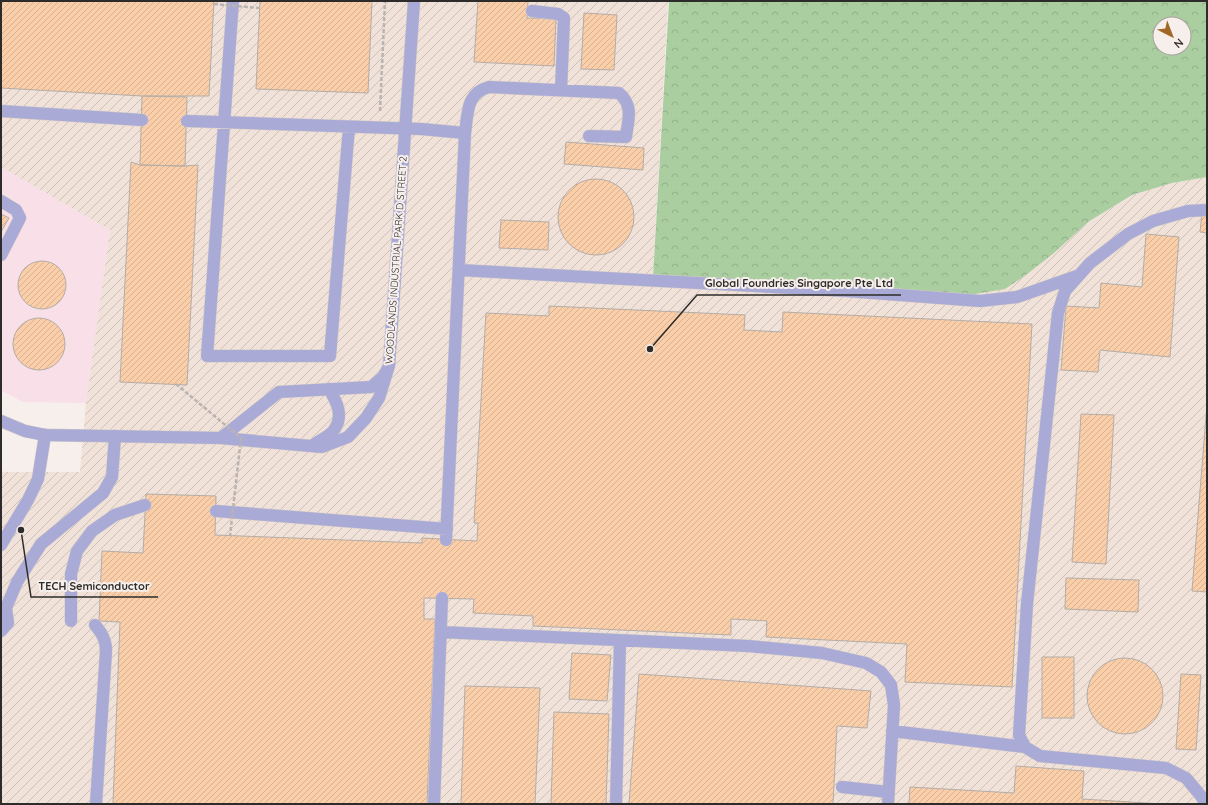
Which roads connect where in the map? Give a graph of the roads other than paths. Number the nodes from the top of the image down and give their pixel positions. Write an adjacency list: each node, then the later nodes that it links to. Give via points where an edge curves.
1 (233, 1): 8 (street)
2 (414, 1): 10 (street, WOODLANDS INDUSTRIAL PARK D STREET 2)
3 (532, 11): 4 (street, via 558,14 564,18)
4 (561, 90): 11 (street, via 489,87 481,89 473,95); 12 (street, via 619,93 625,98 629,106 626,137)
5 (1, 111): 6 (street)
6 (142, 120)
7 (187, 121): 8 (street)
8 (224, 122): 9 (street); 9 (street, via 208,356 330,356)
9 (349, 127): 10 (street)
10 (405, 129): 11 (street); 18 (street, WOODLANDS INDUSTRIAL PARK D STREET 2)
11 (465, 133): 16 (street)
12 (589, 136)
13 (1, 201): 15 (street, via 16,210 20,218)
14 (1207, 210): 17 (street, via 1188,211 1153,221 1128,234 1090,263)
15 (1, 255)
16 (459, 270): 17 (street, via 838,290 980,301 1017,297); 26 (street, via 447,534)
17 (1079, 275): 35 (street, via 1065,291 1058,313 1027,604 1019,735)
18 (389, 366): 19 (street, WOODLANDS INDUSTRIAL PARK D STREET 2, via 371,387); 24 (street, via 379,398 366,418 348,437 322,447)
19 (329, 389): 23 (street, WOODLANDS INDUSTRIAL PARK D STREET 2, via 279,392); 24 (street, via 337,402 340,417 334,431)
20 (1, 421): 21 (street, via 25,431)
21 (45, 435): 22 (street); 27 (street, via 38,479)
22 (115, 436): 23 (street); 31 (street, via 112,477 103,493 41,544 17,582 6,608)
23 (221, 438): 24 (street)
24 (312, 446)
25 (145, 505): 29 (street, via 115,515 92,531 77,551 71,574)
26 (216, 511)
27 (1, 545)
28 (442, 598): 32 (street)
29 (72, 621)
30 (95, 625): 38 (street, via 106,643)
31 (5, 627)
32 (441, 632): 33 (street); 39 (street)
33 (620, 641): 34 (street, via 748,646 822,653 866,663 881,672 891,686 894,705); 40 (street)
34 (892, 731): 35 (street); 37 (street)
35 (1025, 747): 42 (street, via 1040,756 1166,768 1186,778)
36 (842, 787): 37 (street)
37 (888, 792): 41 (street)
38 (96, 804)
39 (434, 804)
40 (616, 804)
41 (888, 804)
42 (1206, 804)

